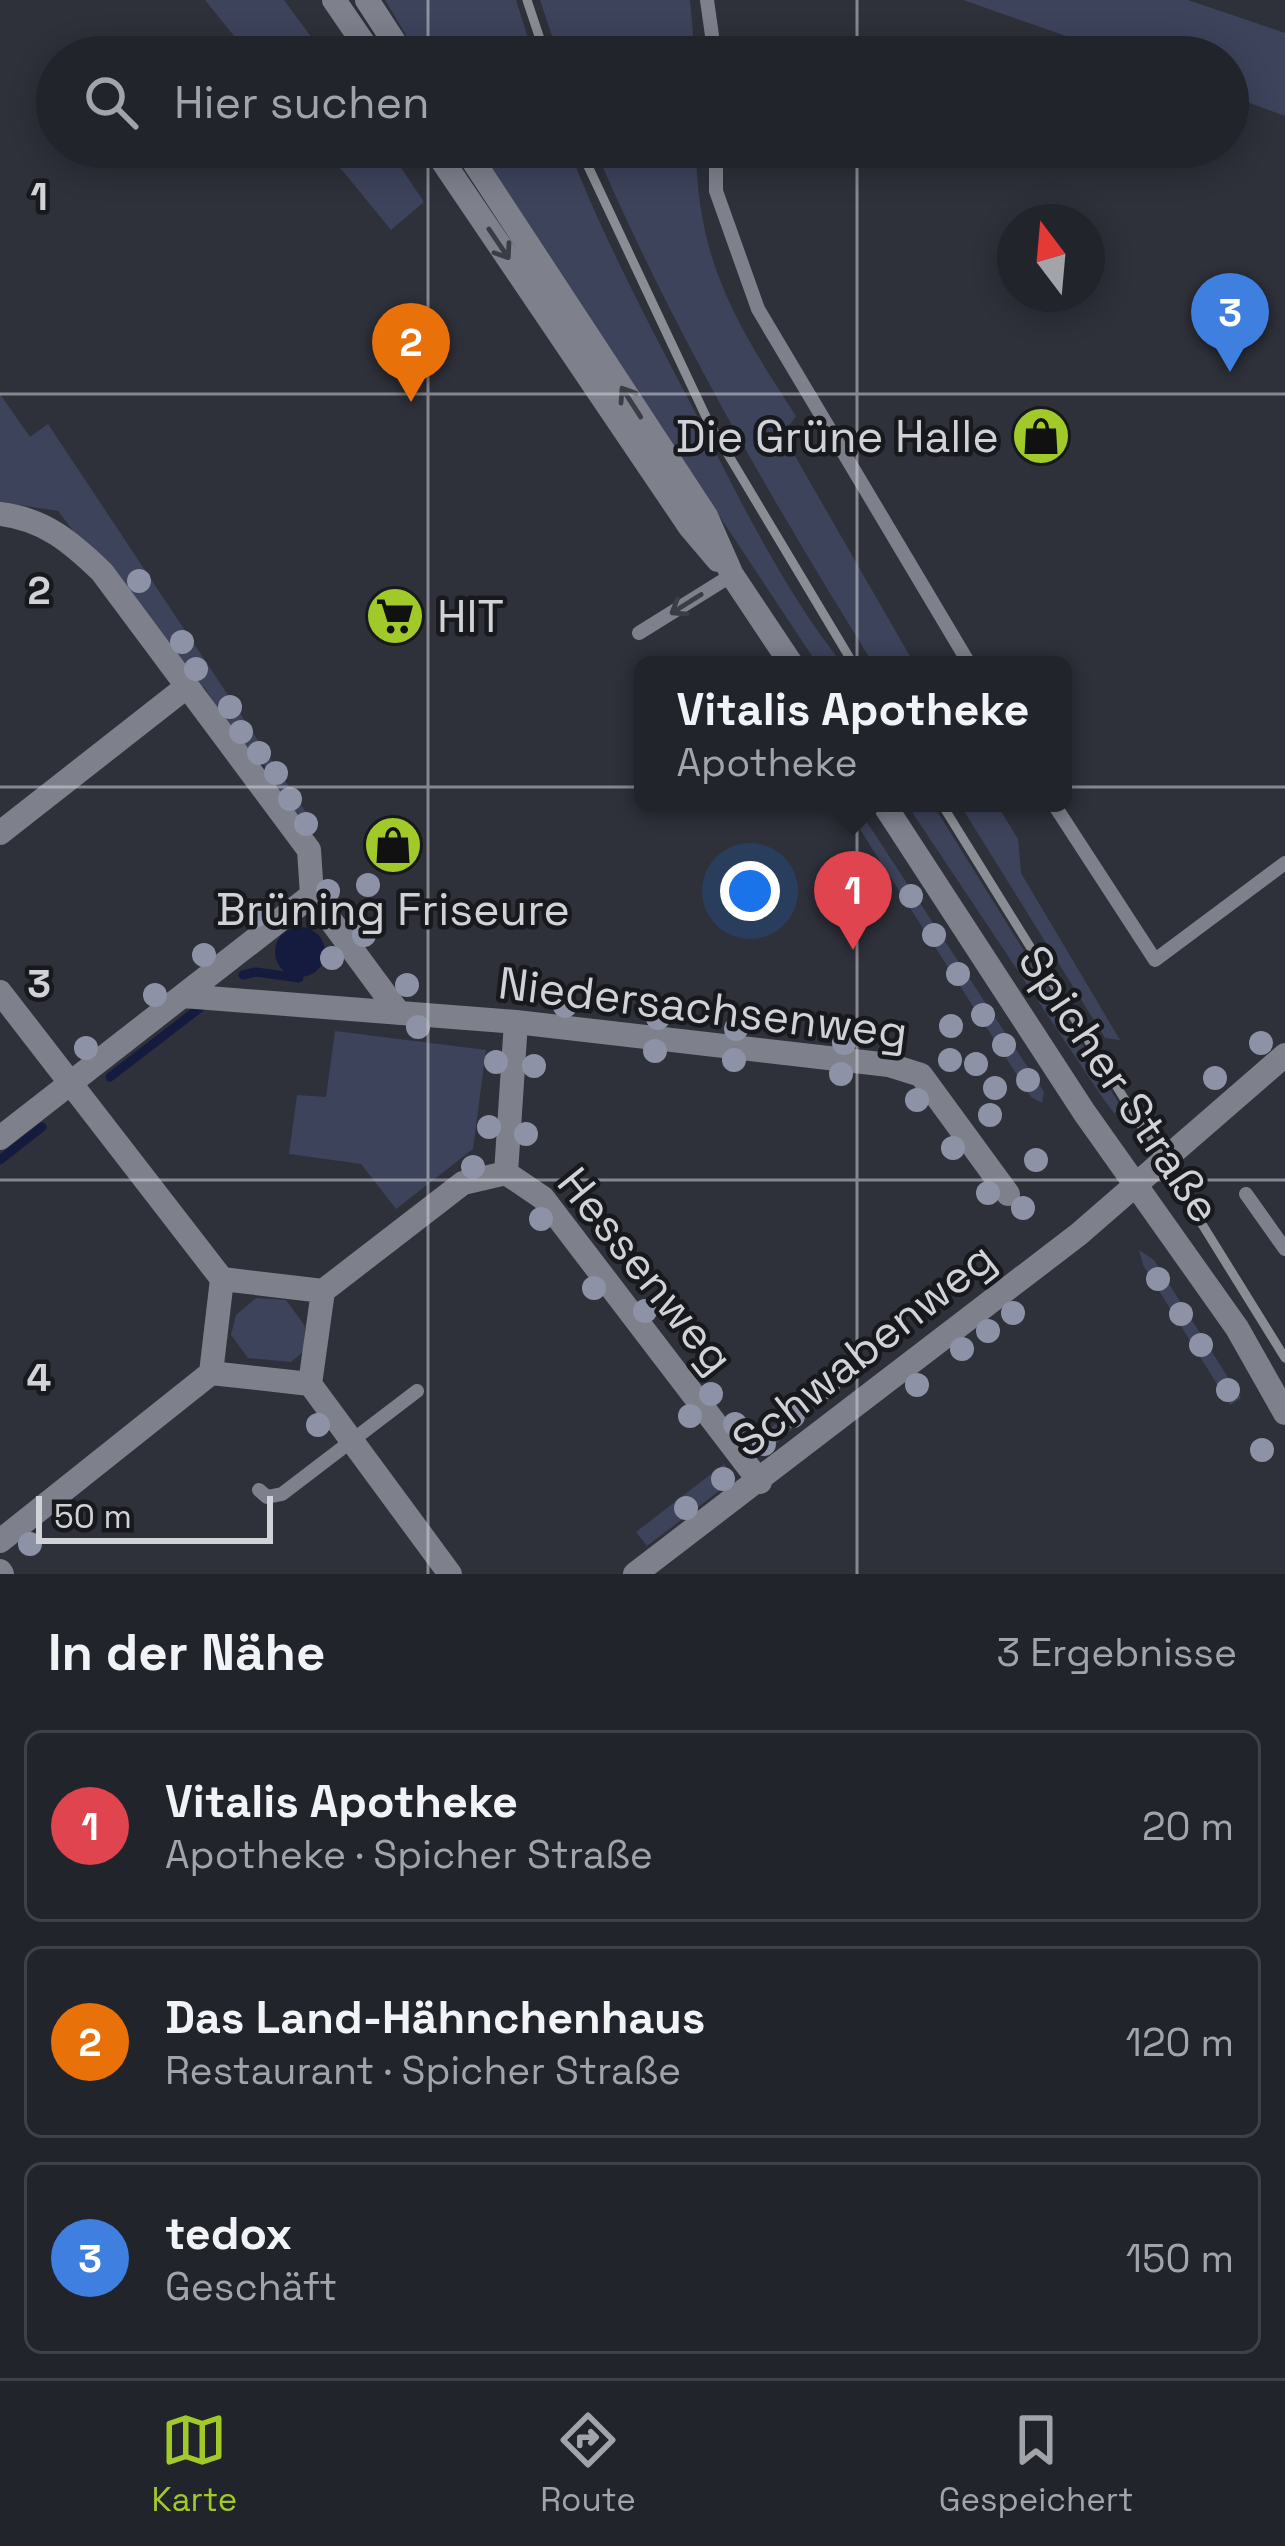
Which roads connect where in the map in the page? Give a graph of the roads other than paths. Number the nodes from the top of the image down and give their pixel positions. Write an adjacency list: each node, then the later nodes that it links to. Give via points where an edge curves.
1 (334, 0): 4 (street)
2 (367, 0): 5 (street)
3 (707, 0): 6 (lane)
4 (359, 36)
5 (390, 36)
6 (712, 36)
7 (448, 168): 11 (street, one-way to 11, via 689,527)
8 (478, 168): 11 (street, one-way to 8, via 706,516)
9 (716, 168): 14 (lane, via 716,191 758,309)
10 (0, 514): 15 (street, via 69,539)
11 (732, 574): 12 (lane, one-way to 12); 13 (street)
12 (639, 633)
13 (786, 656)
14 (965, 656)
15 (185, 688): 18 (street); 20 (street, via 309,850)
16 (889, 812): 29 (street, Spicher Straße)
17 (1059, 812): 19 (lane, via 1155,960)
18 (0, 832)
19 (1285, 863)
20 (313, 895): 22 (street); 23 (street)
21 (0, 992): 26 (street)
22 (183, 996): 23 (street, Niedersachsenweg); 26 (street)
23 (399, 1013): 24 (street, Niedersachsenweg)
24 (516, 1022): 28 (street, Hessenweg); 30 (street, Niedersachsenweg, via 921,1075)
25 (1285, 1055): 29 (street, Schwabenweg)
26 (70, 1084): 27 (street); 33 (street)
27 (0, 1138)
28 (506, 1173): 34 (street, Hessenweg, via 463,1183); 40 (street, Hessenweg, via 543,1198)
29 (1135, 1181): 38 (street, Spicher Straße); 40 (street, Schwabenweg)
30 (1008, 1194)
31 (1246, 1194): 32 (lane)
32 (1285, 1249)
33 (222, 1279): 34 (street); 35 (street)
34 (322, 1292): 36 (street)
35 (211, 1373): 36 (street); 42 (street)
36 (310, 1384): 39 (street)
37 (417, 1391): 39 (lane)
38 (1285, 1413)
39 (351, 1441): 41 (lane, via 282,1493); 43 (street)
40 (760, 1482): 44 (street, Schwabenweg)
41 (259, 1490)
42 (0, 1541)
43 (450, 1574)
44 (634, 1574)

